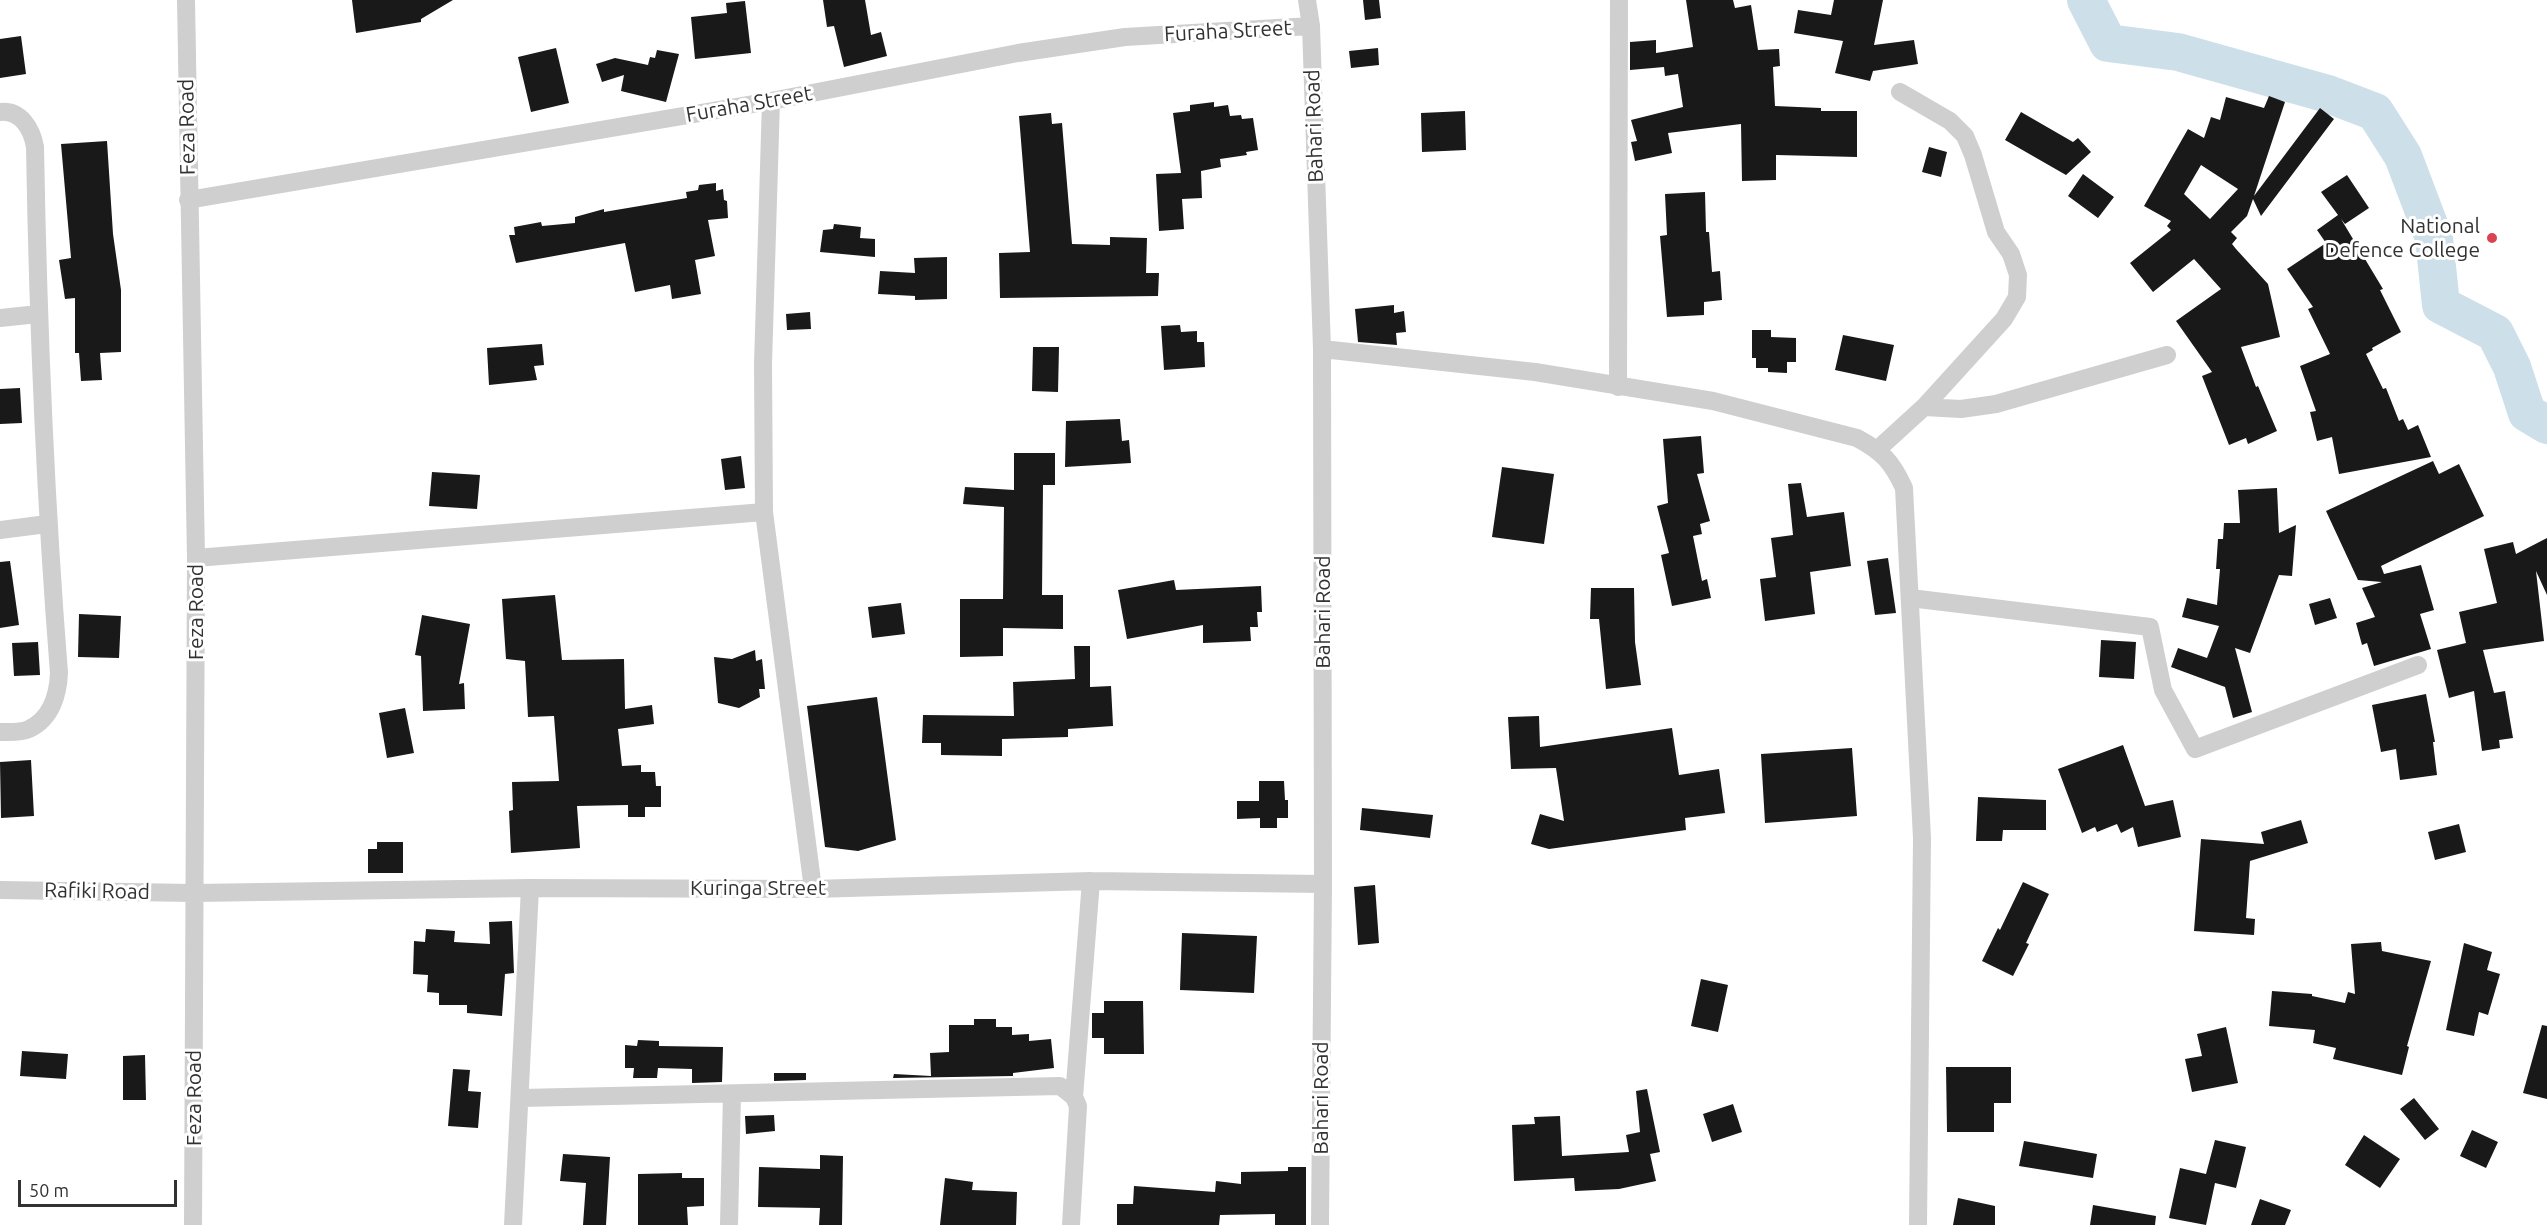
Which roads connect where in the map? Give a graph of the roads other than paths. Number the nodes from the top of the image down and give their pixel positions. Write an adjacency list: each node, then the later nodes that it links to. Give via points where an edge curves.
1 (186, 0): 8 (street, Feza Road)
2 (1307, 0): 4 (street, Bahari Road)
3 (1620, 0): 13 (street)
4 (1311, 26): 6 (street, Furaha Street, via 1125,37 1018,53); 11 (street, Bahari Road)
5 (1900, 92): 14 (street, via 1950,121 1965,136 1992,222 2012,254 2019,275 2017,297 2004,319)
6 (771, 101): 8 (street, Furaha Street); 16 (street)
7 (0, 112): 9 (street, via 26,123 34,140)
8 (188, 200): 19 (street, Feza Road)
9 (38, 314): 10 (street); 17 (street)
10 (0, 318)
11 (1322, 349): 13 (street, via 1535,372); 24 (street, Bahari Road)
12 (2167, 355): 14 (street, via 1996,404 1961,409)
13 (1618, 387): 15 (street, via 1713,401 1857,438)
14 (1924, 407): 15 (street)
15 (1878, 449): 20 (street, via 1894,466 1904,488)
16 (764, 512): 19 (street); 26 (street)
17 (48, 524): 18 (street); 22 (street, via 58,690 42,721 27,731)
18 (0, 530)
19 (196, 558): 28 (street, Feza Road)
20 (1910, 598): 21 (street, via 2150,627 2163,690 2195,749); 37 (street, via 1922,838)
21 (2418, 665)
22 (0, 732)
23 (1091, 881): 24 (street, Kuringa Street); 26 (street, Kuringa Street); 30 (street)
24 (1323, 884): 36 (street, Bahari Road)
25 (530, 888): 26 (street, Kuringa Street); 28 (street, Kuringa Street); 31 (street)
26 (813, 889)
27 (0, 890): 28 (street, Rafiki Road)
28 (194, 893): 32 (street, Feza Road)
29 (732, 1094): 30 (street, via 1051,1084); 31 (street); 34 (street)
30 (1074, 1097): 35 (street, via 1079,1115)
31 (521, 1098): 33 (street)
32 (193, 1225)
33 (513, 1225)
34 (729, 1225)
35 (1071, 1225)
36 (1320, 1225)
37 (1918, 1225)

